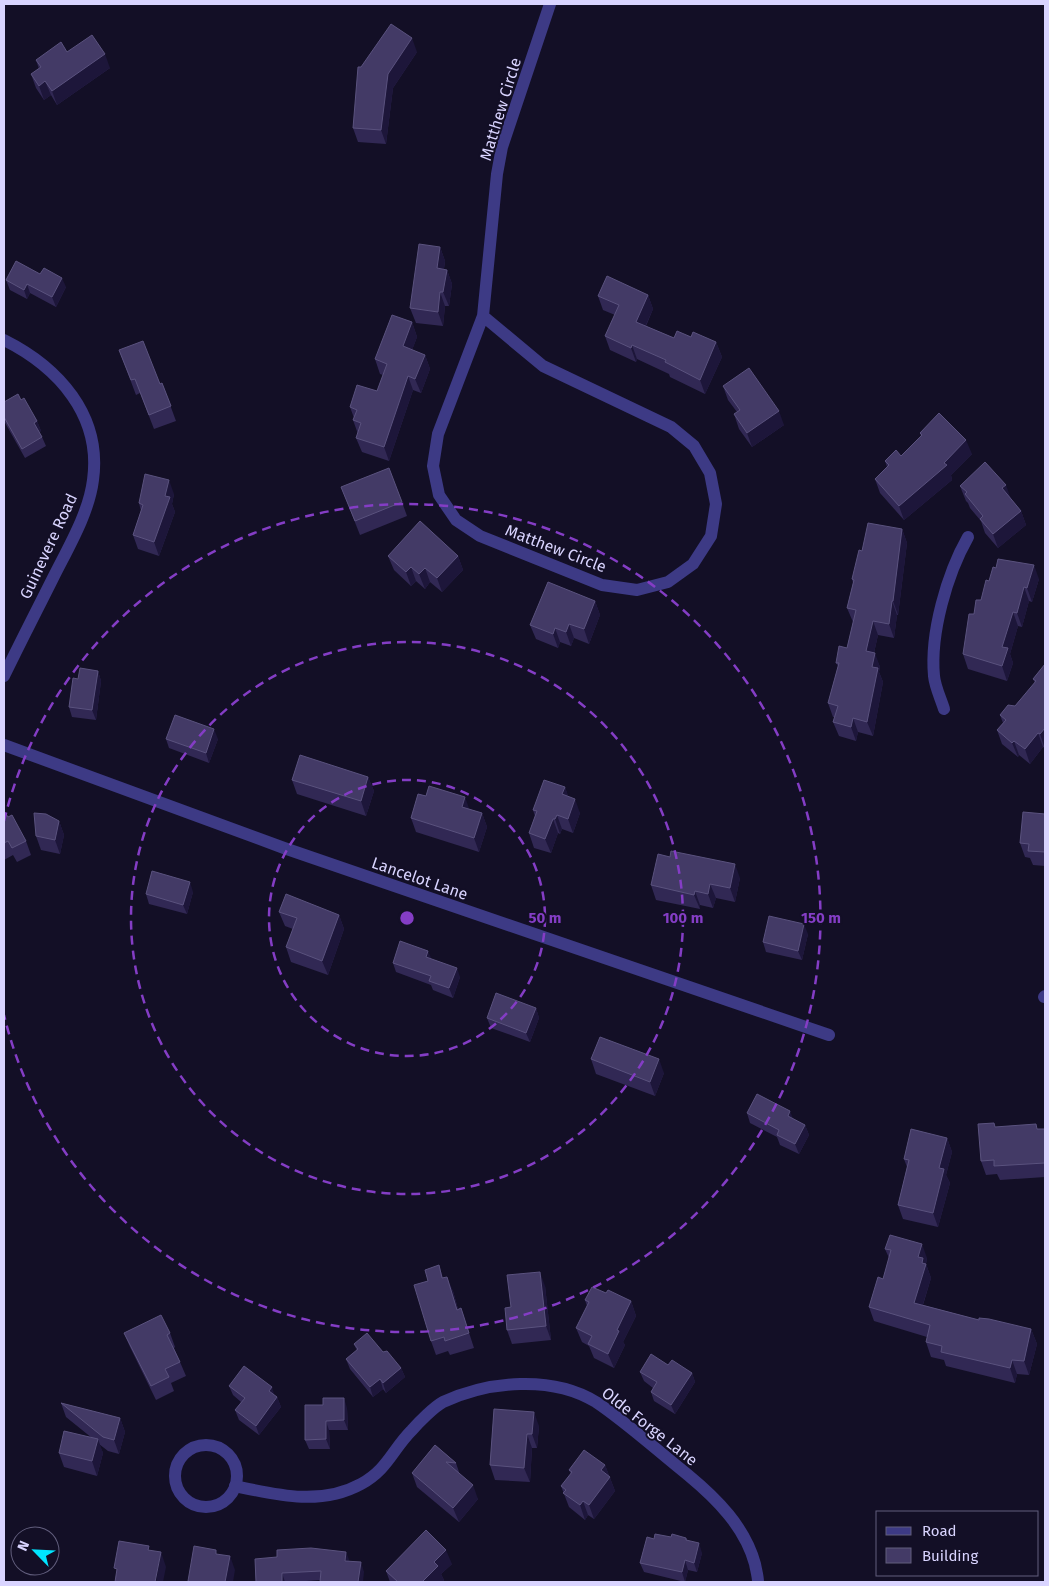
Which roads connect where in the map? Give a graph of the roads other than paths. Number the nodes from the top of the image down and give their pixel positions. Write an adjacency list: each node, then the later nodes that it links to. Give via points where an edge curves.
1 (550, 4): 2 (street, Matthew Circle, via 502,147)
2 (483, 316): 2 (street, Matthew Circle, via 438,434 433,466 439,495 456,520 480,536 602,585 637,590 668,582 693,564 711,536 716,504 710,473 694,446 671,427 543,366)
3 (4, 340): 5 (street, Guinevere Road, via 48,369 76,400 91,437 94,466 89,500 73,538)
4 (968, 537): 6 (street, via 960,550 936,626 934,678)
5 (4, 676)
6 (944, 709)
7 (4, 745): 8 (street, Lancelot Lane, via 284,848)
8 (829, 1035)
9 (236, 1486): 9 (street, via 223,1502 213,1506 198,1505 184,1498 178,1489 176,1469 180,1459 198,1446 220,1448 235,1464); 10 (street, Olde Forge Lane, via 292,1497 316,1498 339,1493 360,1484 383,1468 411,1431 442,1403 485,1388 526,1383 564,1388 595,1402 704,1488 733,1519 751,1549)
10 (758, 1582)

